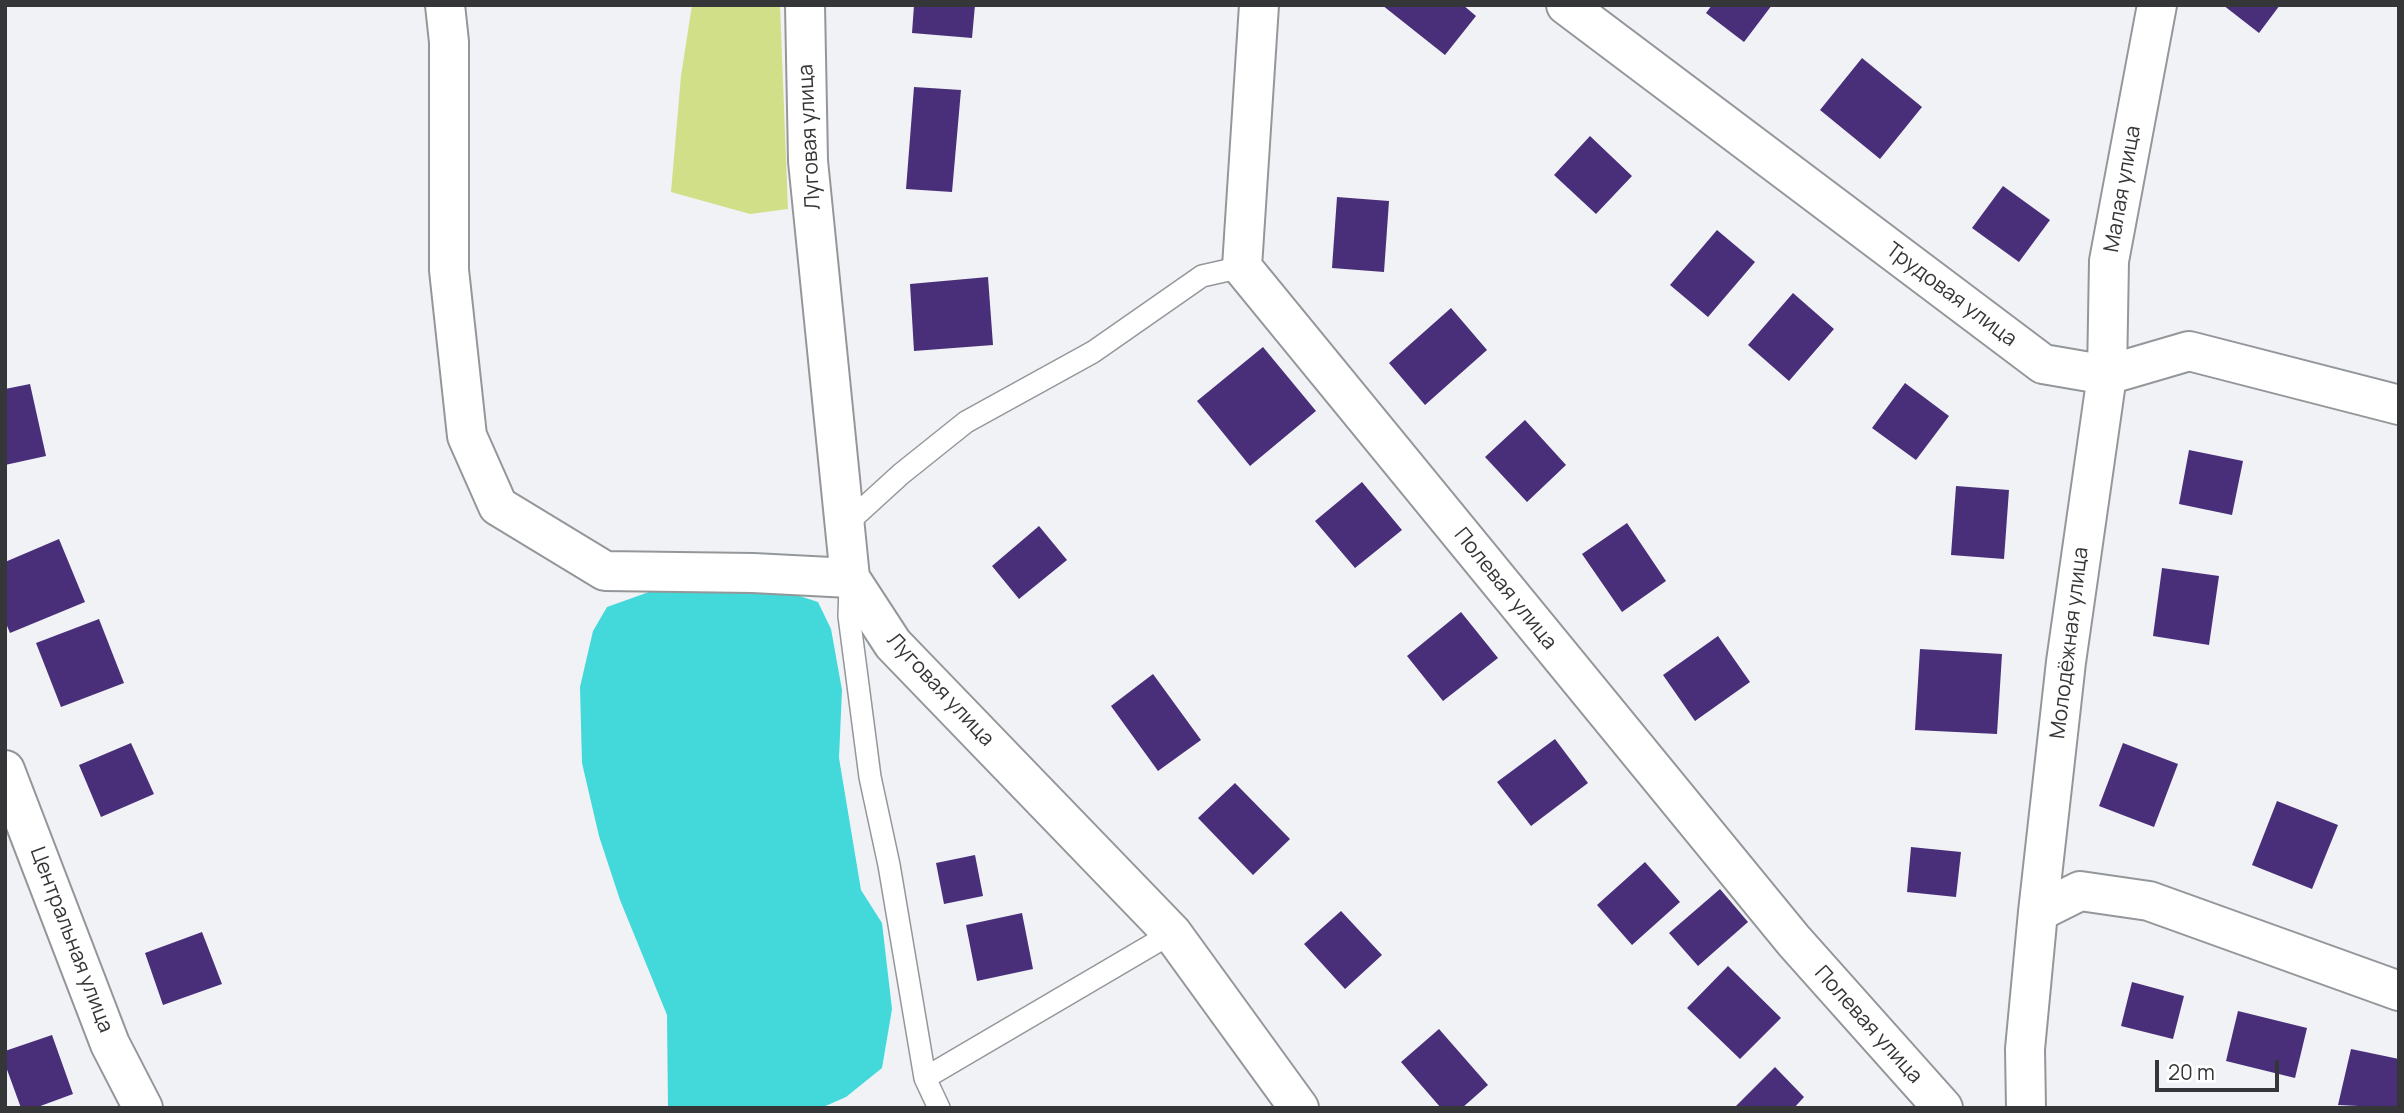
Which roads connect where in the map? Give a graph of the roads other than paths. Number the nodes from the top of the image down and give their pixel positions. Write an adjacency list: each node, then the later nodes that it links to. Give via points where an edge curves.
1 (445, 5): 10 (street, via 449,270 467,436 498,506 605,571)
2 (805, 5): 9 (street, Луговая улица, via 808,161)
3 (1259, 5): 6 (street)
4 (1566, 5): 7 (street, Трудовая улица, via 2043,364)
5 (2157, 5): 7 (street, Малая улица, via 2109,261)
6 (1242, 267): 9 (lane, via 1202,276 1093,352 966,422); 19 (street, Полевая улица, via 1794,941)
7 (2107, 375): 8 (street, Трудовая улица, via 2189,351); 12 (street, Молодёжная улица, via 2066,662)
8 (2399, 405)
9 (844, 526): 10 (street, Луговая улица)
10 (850, 578): 13 (street, Луговая улица, via 894,644); 15 (lane, via 849,616 870,777)
11 (5, 770): 16 (street, Центральная улица, via 110,1044)
12 (2038, 912): 14 (street, via 2080,891 2149,901); 20 (street, Молодёжная улица, via 2025,1049)
13 (1172, 933): 15 (lane); 18 (street, Луговая улица)
14 (2399, 991)
15 (925, 1078): 17 (lane)
16 (143, 1108)
17 (939, 1108)
18 (1299, 1108)
19 (1942, 1108)
20 (2026, 1108)

